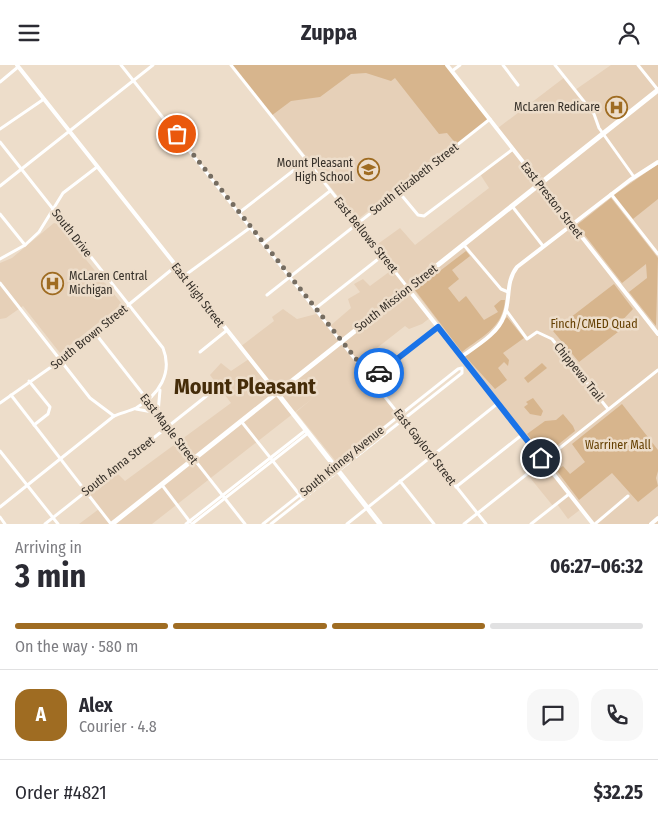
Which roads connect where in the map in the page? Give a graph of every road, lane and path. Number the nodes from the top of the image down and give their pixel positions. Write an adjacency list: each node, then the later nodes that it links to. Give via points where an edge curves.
1 (121, 65): 11 (street, East Gaylord Street)
2 (153, 65): 11 (street)
3 (230, 65): 22 (street, East Bellows Street)
4 (447, 65): 10 (street, East Preston Street)
5 (460, 65): 10 (street)
6 (503, 65): 13 (street)
7 (555, 65): 19 (street, via 594,114)
8 (638, 65): 14 (street)
9 (18, 66): 12 (street); 15 (street, East High Street)
10 (452, 71): 16 (street, East Preston Street)
11 (133, 80): 18 (street); 34 (street, East Gaylord Street)
12 (0, 81)
13 (518, 85)
14 (658, 91): 19 (main road, South Mission Street)
15 (44, 99): 17 (street); 18 (street, East High Street)
16 (490, 119): 21 (street, East Preston Street); 30 (street, South Elizabeth Street)
17 (0, 129)
18 (68, 131): 24 (street, East High Street); 25 (street)
19 (603, 134): 26 (street); 27 (main road, South Mission Street)
20 (0, 142): 25 (street, South Drive)
21 (513, 148): 27 (street, East Preston Street); 30 (street, via 424,216 418,215)
22 (307, 160): 29 (street, East Bellows Street); 34 (street)
23 (658, 162): 26 (street)
24 (97, 167): 33 (street, via 63,193); 46 (street, East High Street)
25 (21, 170): 28 (street); 33 (street, South Drive)
26 (634, 177): 31 (street)
27 (539, 184): 32 (main road, South Mission Street); 37 (street, East Preston Street)
28 (0, 186)
29 (330, 191): 36 (street, East Bellows Street); 39 (street)
30 (398, 191): 36 (street, South Elizabeth Street)
31 (611, 194): 37 (street); 43 (street)
32 (512, 206): 40 (main road, South Mission Street); 42 (street)
33 (53, 209): 41 (street, via 39,233); 53 (street, South Drive)
34 (240, 212): 38 (street, East Gaylord Street)
35 (0, 214): 41 (street)
36 (357, 224): 44 (street, East Bellows Street); 48 (street, South Elizabeth Street)
37 (571, 225): 42 (street); 59 (street, East Preston Street)
38 (251, 227): 39 (street, East Gaylord Street); 47 (street)
39 (264, 243): 48 (street, East Gaylord Street)
40 (463, 244): 50 (main road, South Mission Street); 51 (street, via 501,289)
41 (25, 245): 45 (street)
42 (543, 246): 51 (street, via 514,271)
43 (658, 254)
44 (382, 256): 50 (street, East Bellows Street); 54 (street)
45 (0, 259)
46 (176, 266): 47 (street, East High Street); 53 (street, South Brown Street)
47 (184, 276): 57 (street, East High Street)
48 (290, 277): 52 (street, South Elizabeth Street); 54 (street, East Gaylord Street)
49 (0, 283): 63 (street)
50 (408, 289): 56 (street, East Bellows Street); 60 (main road, South Mission Street)
51 (508, 292): 55 (street)
52 (267, 295)
53 (128, 306): 58 (street, South Brown Street); 67 (street, South Drive, via 165,354 167,369)
54 (316, 308): 60 (street, East Gaylord Street)
55 (506, 310): 62 (street, via 496,330); 75 (street, Chippewa Trail, via 527,339 537,332 551,338)
56 (438, 327): 62 (street, East Bellows Street); 65 (street)
57 (226, 331): 61 (street); 69 (street, East High Street)
58 (95, 333): 63 (street, South Brown Street); 71 (street, East Maple Street)
59 (658, 334)
60 (341, 341): 65 (street, East Gaylord Street); 69 (main road, South Mission Street)
61 (200, 352)
62 (461, 357): 73 (street, East Bellows Street)
63 (61, 360): 66 (street, South Brown Street); 78 (street, via 90,398)
64 (658, 370): 75 (street)
65 (372, 379): 77 (street, East Gaylord Street)
66 (29, 381): 70 (street, South Brown Street); 81 (street, via 50,407 48,415)
67 (160, 389): 71 (street); 76 (street, South Drive)
68 (214, 389): 82 (street, South Anna Street)
69 (277, 393): 80 (main road, South Mission Street); 83 (main road, East High Street)
70 (11, 395): 72 (street, South Brown Street); 81 (street)
71 (147, 400): 74 (street); 76 (street, East Maple Street)
72 (0, 403)
73 (497, 404): 84 (street, East Bellows Street); 86 (street)
74 (135, 409): 76 (street); 78 (street)
75 (608, 409): 90 (street)
76 (158, 413): 82 (street, East Maple Street)
77 (400, 415): 79 (street, East Gaylord Street); 79 (street, South Kinney Avenue, via 458,369 463,369); 91 (street, South Kinney Avenue)
78 (114, 416): 87 (street)
79 (403, 419): 86 (street, East Gaylord Street); 91 (street, South Kinney Avenue)
80 (240, 421): 88 (main road, South Mission Street); 89 (street)
81 (34, 425): 87 (street)
82 (168, 427): 88 (street, East Maple Street); 96 (street, South Anna Street)
83 (307, 431): 89 (street); 91 (main road, East High Street)
84 (523, 435): 90 (street, East Bellows Street); 95 (street)
85 (0, 451): 93 (street)
86 (432, 456): 92 (street); 95 (street, East Gaylord Street)
87 (59, 459): 93 (street); 96 (street)
88 (193, 459): 94 (main road, South Mission Street); 100 (street, East Maple Street)
89 (271, 459): 98 (street); 100 (street)
90 (543, 461): 97 (street, East Bellows Street); 104 (street)
91 (337, 468): 98 (street, South Kinney Avenue); 101 (street, South Kinney Avenue); 103 (main road, East High Street)
92 (400, 481): 103 (street); 118 (street)
93 (27, 485): 102 (street); 106 (street)
94 (161, 485): 108 (street); 112 (main road, South Mission Street)
95 (456, 487): 104 (street, East Gaylord Street)
96 (86, 492): 106 (street, South Anna Street); 112 (street)
97 (569, 493): 121 (street); 122 (street, East Bellows Street)
98 (300, 495): 101 (street); 114 (street, South Kinney Avenue)
99 (628, 496): 122 (street)
100 (223, 497): 108 (street); 113 (street, East Maple Street)
101 (303, 499): 115 (street, South Kinney Avenue)
102 (0, 507)
103 (367, 507): 116 (street); 117 (main road, East High Street)
104 (478, 513): 119 (street); 120 (street, East Gaylord Street)
105 (0, 517): 109 (street)
106 (53, 518): 110 (street, South Anna Street); 111 (street)
107 (658, 518): 123 (street)
108 (190, 523)
109 (5, 524)
110 (45, 524)
111 (58, 524)
112 (111, 524)
113 (245, 524)
114 (263, 524)
115 (271, 524)
116 (347, 524)
117 (380, 524)
118 (434, 524)
119 (464, 524)
120 (486, 524)
121 (530, 524)
122 (594, 524)
123 (651, 524)

